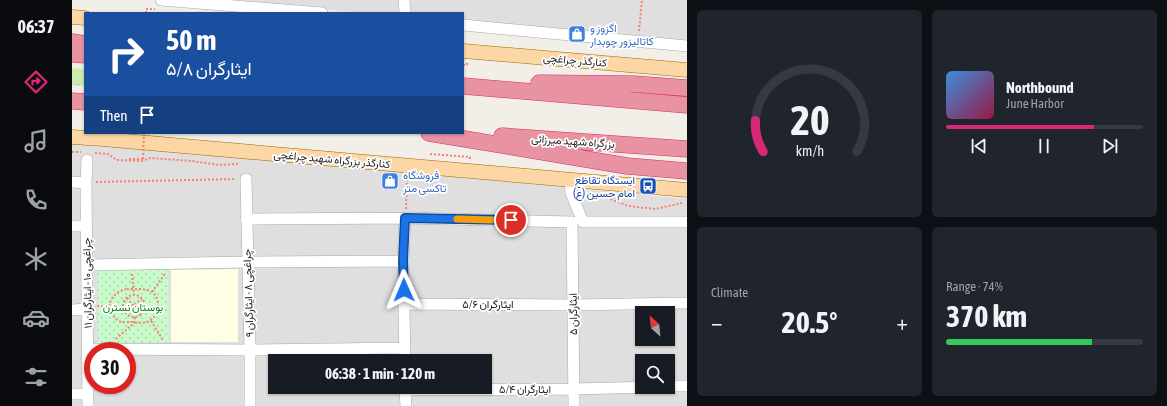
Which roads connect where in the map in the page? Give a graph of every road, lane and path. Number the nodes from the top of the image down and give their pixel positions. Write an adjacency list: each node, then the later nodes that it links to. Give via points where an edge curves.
1 (161, 0): 4 (street)
2 (404, 0): 5 (street)
3 (642, 0): 9 (path)
4 (310, 12)
5 (405, 12)
6 (72, 17): 7 (main road)
7 (84, 18)
8 (464, 25): 9 (street)
9 (638, 41): 12 (street)
10 (72, 42): 11 (highway)
11 (84, 44)
12 (687, 46)
13 (464, 51): 16 (main road, کنارگذر چراغچی)
14 (72, 54): 15 (highway)
15 (84, 55)
16 (687, 70)
17 (464, 82): 19 (highway, via 634,84)
18 (464, 86): 22 (highway)
19 (687, 88)
20 (72, 101): 21 (highway)
21 (84, 102)
22 (687, 105)
23 (72, 111): 24 (highway)
24 (84, 111)
25 (464, 133): 29 (highway, بزرگراه شهید میرزائی)
26 (144, 134): 33 (path, bridge, via 143,159)
27 (434, 134): 35 (highway, via 627,166)
28 (72, 137): 32 (main road, کنارگذر بزرگراه شهید چراغچی)
29 (687, 149)
30 (72, 152): 31 (path)
31 (89, 155): 33 (path, via 108,154); 39 (street, چراغچی ۱۰ - ایثارگران ۱۱)
32 (247, 157): 33 (path, via 219,165 150,158 142,161); 34 (main road, کنارگذر بزرگراه شهید چراغچی)
33 (117, 160)
34 (408, 166): 37 (main road, کنارگذر بزرگراه شهید چراغچی); 44 (path)
35 (687, 171)
36 (246, 179): 39 (path); 43 (street, چراغچی ۸ - ایثارگران ۹)
37 (570, 179): 40 (main road, کنارگذر بزرگراه شهید چراغچی); 45 (street, ایثارگران ۵)
38 (72, 182): 39 (street)
39 (86, 182): 48 (street, چراغچی ۱۰ - ایثارگران ۱۱)
40 (687, 190)
41 (598, 195): 42 (path, via 628,206 655,209)
42 (687, 201)
43 (246, 218): 44 (street); 50 (street, چراغچی ۸ - ایثارگران ۹)
44 (405, 218): 45 (street); 49 (street)
45 (577, 222): 46 (street); 61 (street, ایثارگران ۵)
46 (687, 222)
47 (72, 226): 48 (street)
48 (86, 226): 53 (street, چراغچی ۱۰ - ایثارگران ۱۱)
49 (403, 261): 50 (street); 60 (street)
50 (247, 262): 52 (street); 75 (street, چراغچی ۸ - ایثارگران ۹)
51 (132, 264): 52 (street); 53 (street); 54 (path)
52 (172, 264): 55 (path)
53 (87, 265): 63 (street, چراغچی ۱۰ - ایثارگران ۱۱)
54 (133, 289): 55 (path); 56 (path); 69 (path, via 116,293 110,301 109,309 120,322)
55 (152, 292): 68 (path, via 158,307)
56 (134, 295): 57 (path); 58 (path)
57 (128, 298): 62 (path); 65 (path, via 123,305)
58 (142, 298): 62 (path); 66 (path, via 145,308)
59 (687, 303): 61 (street, ایثارگران ۵/۶)
60 (404, 304): 61 (street, ایثارگران ۵/۶); 72 (street)
61 (572, 305): 81 (street, ایثارگران ۵)
62 (134, 306): 65 (path); 66 (path)
63 (87, 309): 64 (street); 70 (street, چراغچی ۱۰ - ایثارگران ۱۱)
64 (72, 310)
65 (125, 312): 67 (path, via 130,317)
66 (141, 315): 67 (path)
67 (135, 317): 69 (path)
68 (151, 320): 69 (path); 74 (path)
69 (134, 322): 71 (path)
70 (88, 342)
71 (113, 342)
72 (405, 348): 75 (street); 76 (street)
73 (136, 350): 74 (street)
74 (170, 350): 75 (street)
75 (250, 350): 87 (street, چراغچی ۸ - ایثارگران ۹)
76 (405, 354)
77 (675, 386): 78 (street)
78 (687, 386)
79 (635, 388): 81 (street, ایثارگران ۵/۴)
80 (492, 389): 81 (street, ایثارگران ۵/۴)
81 (573, 390): 89 (street, ایثارگران ۵)
82 (72, 394): 83 (street)
83 (84, 394)
84 (88, 394): 86 (street, چراغچی ۱۰ - ایثارگران ۱۱)
85 (406, 394): 88 (street)
86 (88, 406)
87 (250, 406)
88 (406, 406)
89 (574, 406)

